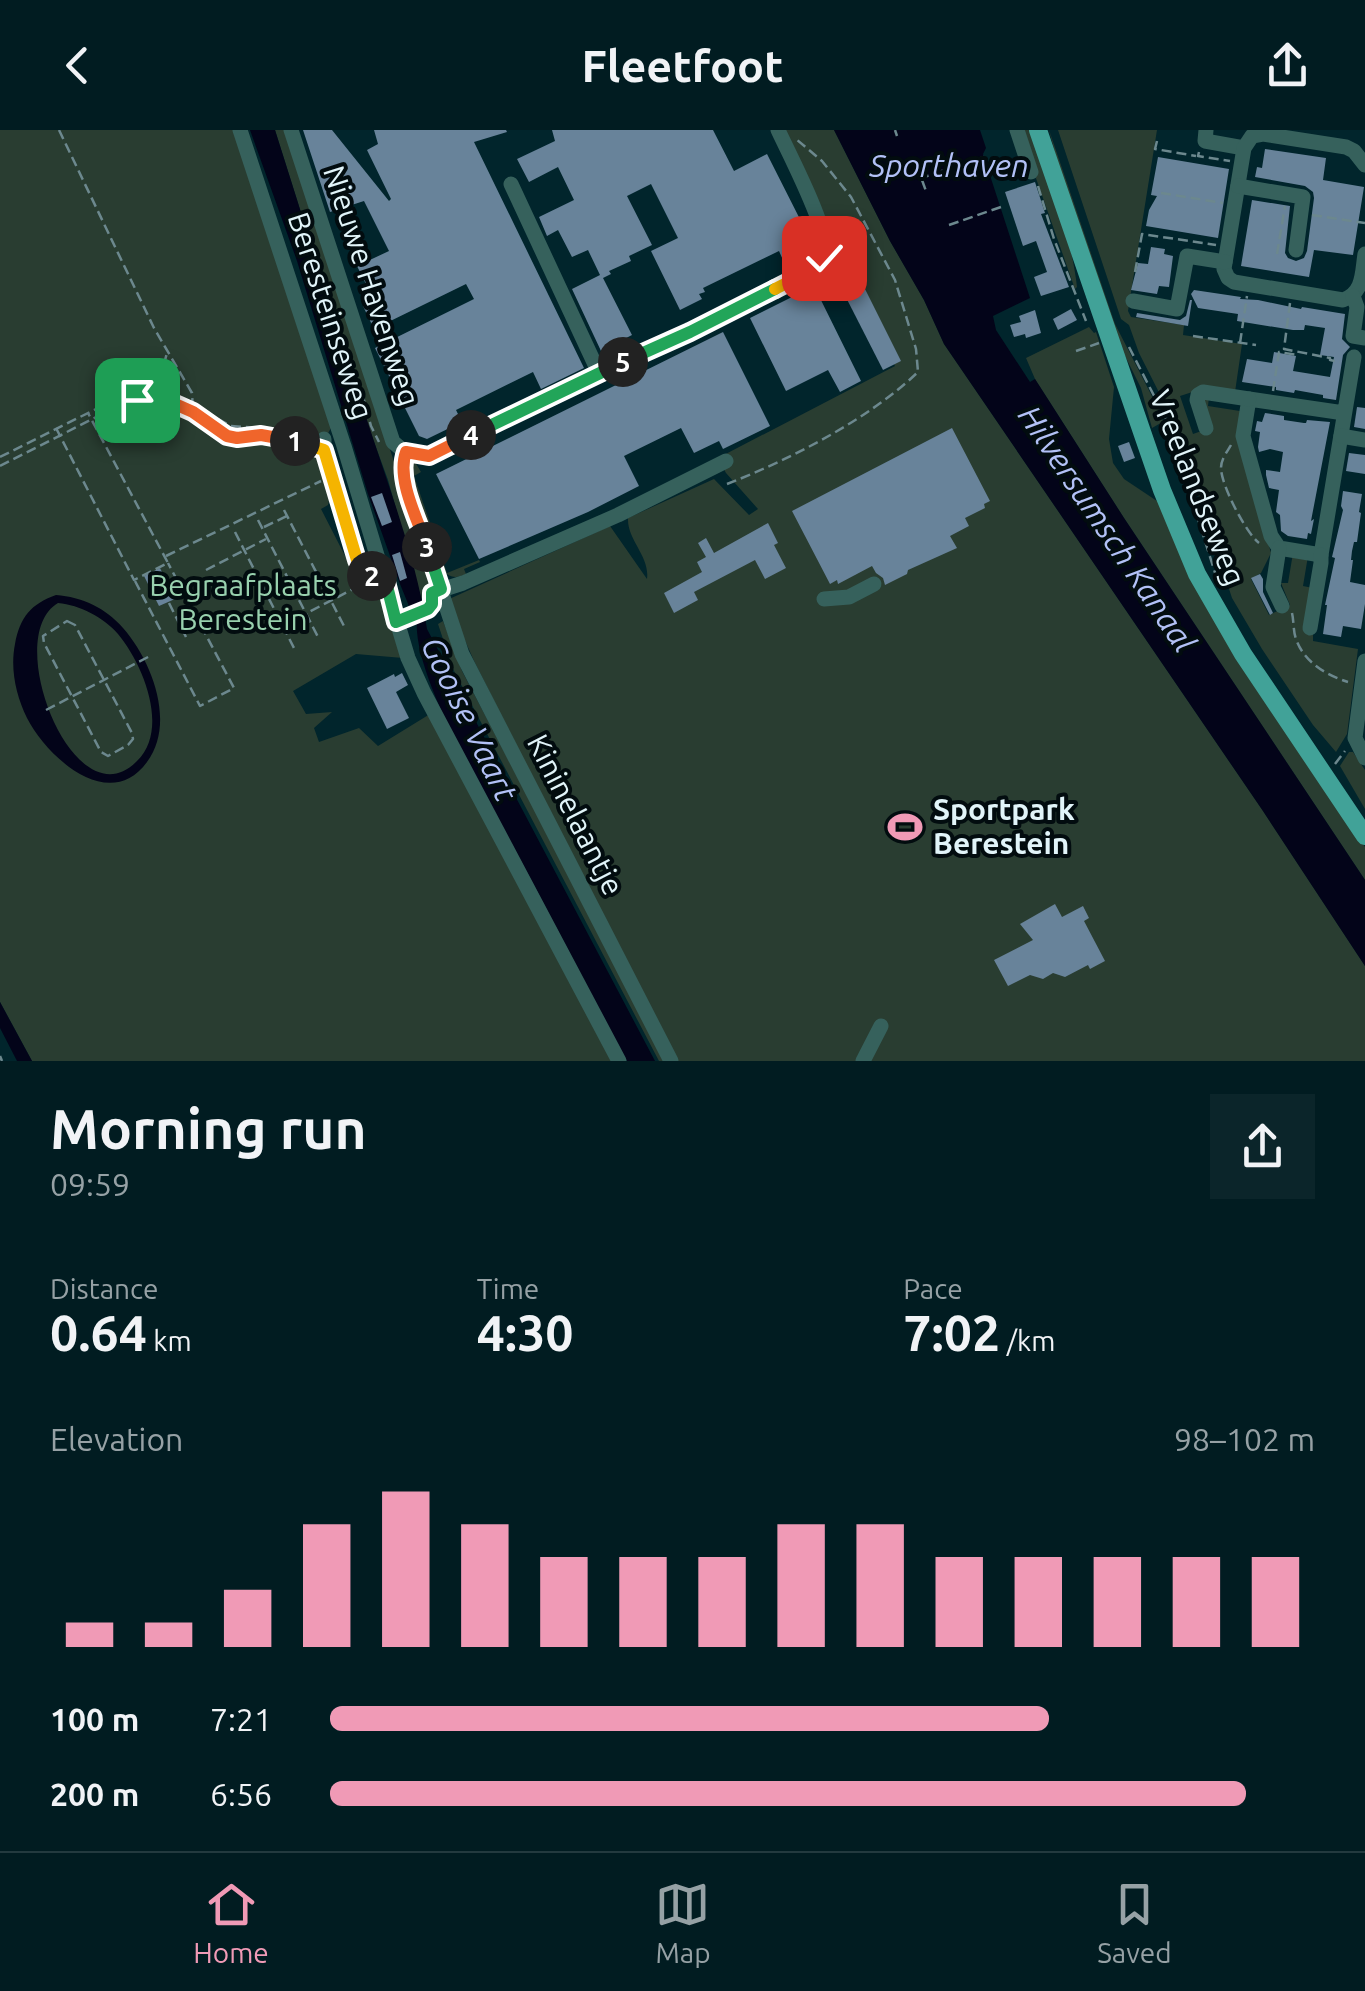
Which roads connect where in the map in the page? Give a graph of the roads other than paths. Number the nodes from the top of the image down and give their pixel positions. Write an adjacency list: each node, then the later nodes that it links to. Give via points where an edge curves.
1 (240, 130): 25 (street, Beresteinseweg)
2 (290, 130): 26 (street, Nieuwe Havenweg, via 393,442)
3 (1016, 130): 9 (street)
4 (1038, 130): 39 (main road, Vreelandseweg, via 1197,574)
5 (1206, 130): 7 (street, via 1205,141)
6 (779, 132): 19 (street, Nieuwe Havenweg, via 810,198 826,243 824,258 814,269)
7 (1244, 148): 8 (street, via 1263,134 1348,147); 11 (street)
8 (1365, 165)
9 (1031, 172)
10 (511, 184): 19 (street)
11 (1238, 186): 12 (street, via 1304,197); 14 (street)
12 (1296, 250)
13 (1365, 254): 16 (street)
14 (1226, 255): 15 (street, via 1187,256 1178,309); 16 (street, via 1224,269 1234,282)
15 (1133, 301)
16 (1355, 301): 17 (street)
17 (1360, 332)
18 (1353, 360): 21 (street)
19 (599, 373): 26 (street, Nieuwe Havenweg, via 429,456)
20 (1250, 399): 21 (street); 22 (street, via 1198,394); 28 (street, via 1243,436)
21 (1344, 414): 23 (street)
22 (1206, 428)
23 (1340, 436): 24 (street); 29 (street)
24 (1365, 440)
25 (344, 446): 30 (street, Beresteinseweg); 30 (street, via 324,445 332,478 363,573)
26 (406, 452): 33 (street, Nieuwe Havenweg, via 402,473)
27 (726, 460): 33 (street)
28 (1279, 550): 29 (street); 34 (street, via 1273,587)
29 (1321, 555): 36 (street)
30 (384, 574): 35 (street, Beresteinseweg)
31 (874, 584): 32 (street, via 848,597)
32 (824, 598)
33 (433, 599): 35 (street); 42 (street, Kininelaantje)
34 (1285, 605)
35 (404, 619): 41 (street, Beresteinseweg, via 408,658 424,693)
36 (1310, 628)
37 (1365, 661): 38 (street, via 1355,738)
38 (1365, 758)
39 (1365, 836)
40 (881, 1026): 43 (street)
41 (619, 1061)
42 (671, 1061)
43 (863, 1061)

